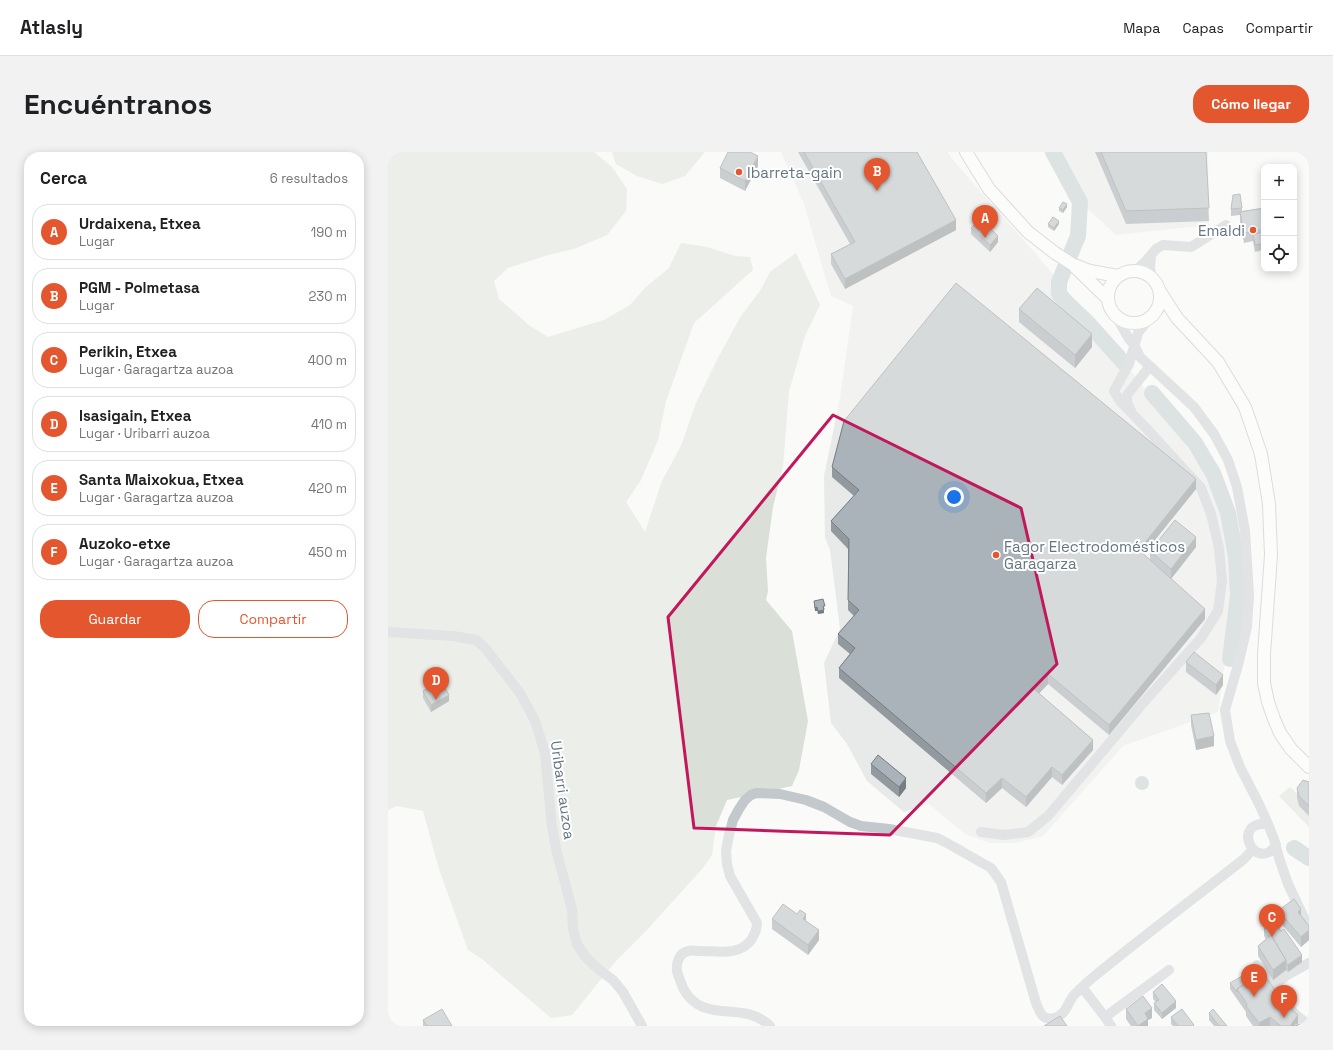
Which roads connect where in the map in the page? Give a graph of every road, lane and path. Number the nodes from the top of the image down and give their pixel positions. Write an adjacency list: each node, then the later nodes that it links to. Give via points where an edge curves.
1 (966, 152): 4 (main road, via 989,189 1028,232)
2 (1226, 225): 3 (street, via 1191,247 1163,245)
3 (1151, 256): 5 (street); 7 (street)
4 (1072, 264): 6 (main road, via 1090,271); 9 (main road)
5 (1135, 271): 6 (main road); 7 (main road)
6 (1118, 276): 9 (main road, via 1112,283)
7 (1152, 278): 8 (main road)
8 (1159, 290): 11 (main road, via 1160,303); 12 (main road)
9 (1108, 299): 10 (main road)
10 (1116, 316): 11 (main road, via 1129,323 1139,323); 13 (street, via 1128,339)
11 (1151, 317): 12 (main road, via 1171,319); 13 (street, via 1138,333)
12 (1185, 327): 17 (main road, via 1218,362 1245,407 1261,454 1269,504 1271,555 1264,683 1280,733 1291,749)
13 (1135, 346): 14 (street, via 1140,357); 15 (street, via 1130,364 1114,391)
14 (1150, 366): 15 (street, via 1126,395); 18 (street, via 1194,407 1214,434 1228,460 1237,487 1245,531 1249,595 1247,627 1225,710 1230,741)
15 (1132, 413): 19 (street, via 1201,488 1211,514 1219,548 1222,580 1218,611 1201,638 1048,816 1028,832 1004,835)
16 (388, 632): 30 (street, Uribarri auzoa, via 476,640 520,693 535,721 545,753 552,827 572,909 577,944 584,955 623,992)
17 (1309, 767)
18 (1268, 824): 20 (street); 21 (street, via 1260,823 1249,832 1248,838)
19 (981, 832)
20 (1276, 845): 21 (street, via 1266,854); 22 (street, via 1288,884)
21 (1253, 849): 27 (street, via 1244,859)
22 (1309, 928)
23 (1309, 962): 26 (street)
24 (1257, 965): 26 (street)
25 (1169, 970): 28 (street)
26 (1273, 986): 29 (street, via 1290,1008)
27 (1082, 987): 28 (street); 31 (street, via 1062,1015 1054,1018 1041,1015 1001,882 991,868 937,838 861,826 824,807 795,797 756,793 745,800 733,820 726,850 730,876 757,923 755,935 741,949 730,952 688,951 679,958 677,971 690,1003 700,1013 721,1018 756,1017)
28 (1105, 1017): 32 (street)
29 (1309, 1025)
30 (642, 1026)
31 (770, 1026)
32 (1111, 1026)

